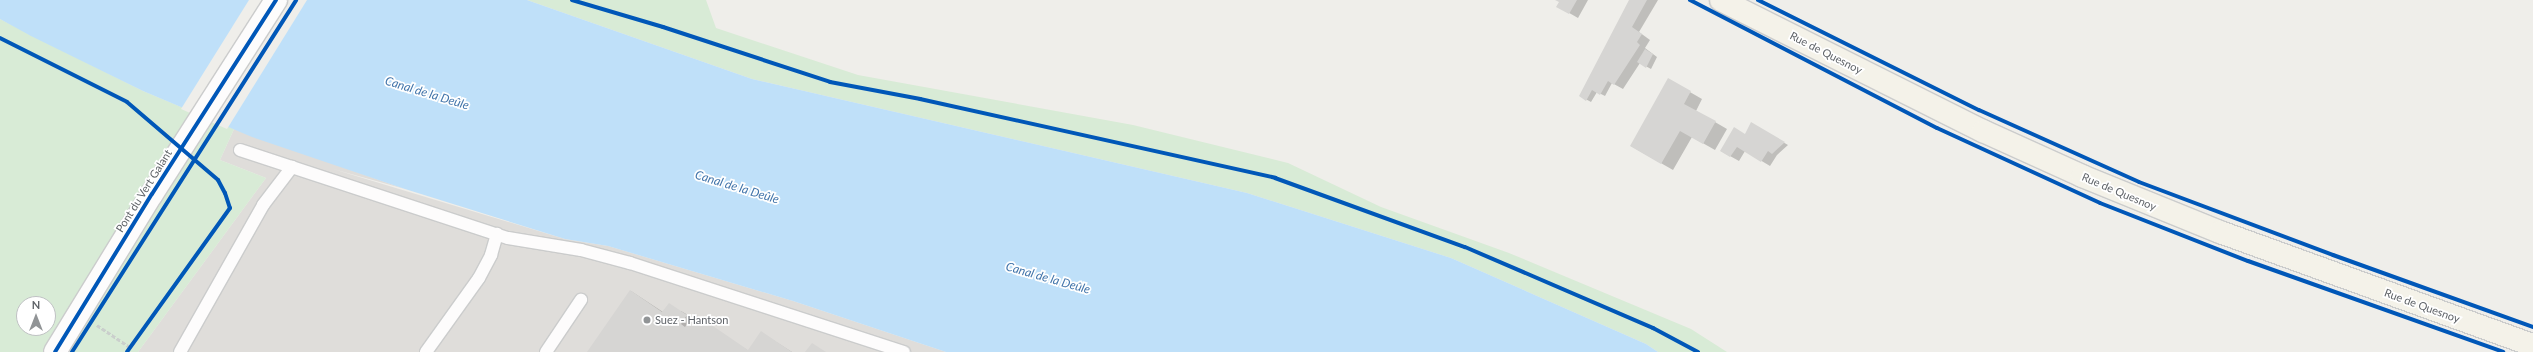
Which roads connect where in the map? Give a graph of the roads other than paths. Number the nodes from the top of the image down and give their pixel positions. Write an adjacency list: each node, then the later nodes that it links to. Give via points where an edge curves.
1 (276, 0): 8 (main road, Pont du Vert Galant)
2 (1721, 0): 7 (main road, Rue de Quesnoy, via 1983,132 2089,179 2220,232)
3 (240, 150): 4 (lane)
4 (292, 167): 5 (lane); 9 (lane, via 263,205)
5 (497, 234): 10 (lane, via 479,278); 12 (lane, via 581,250 630,263)
6 (580, 300): 11 (lane)
7 (2533, 345)
8 (55, 352)
9 (180, 352)
10 (426, 352)
11 (546, 352)
12 (904, 352)

